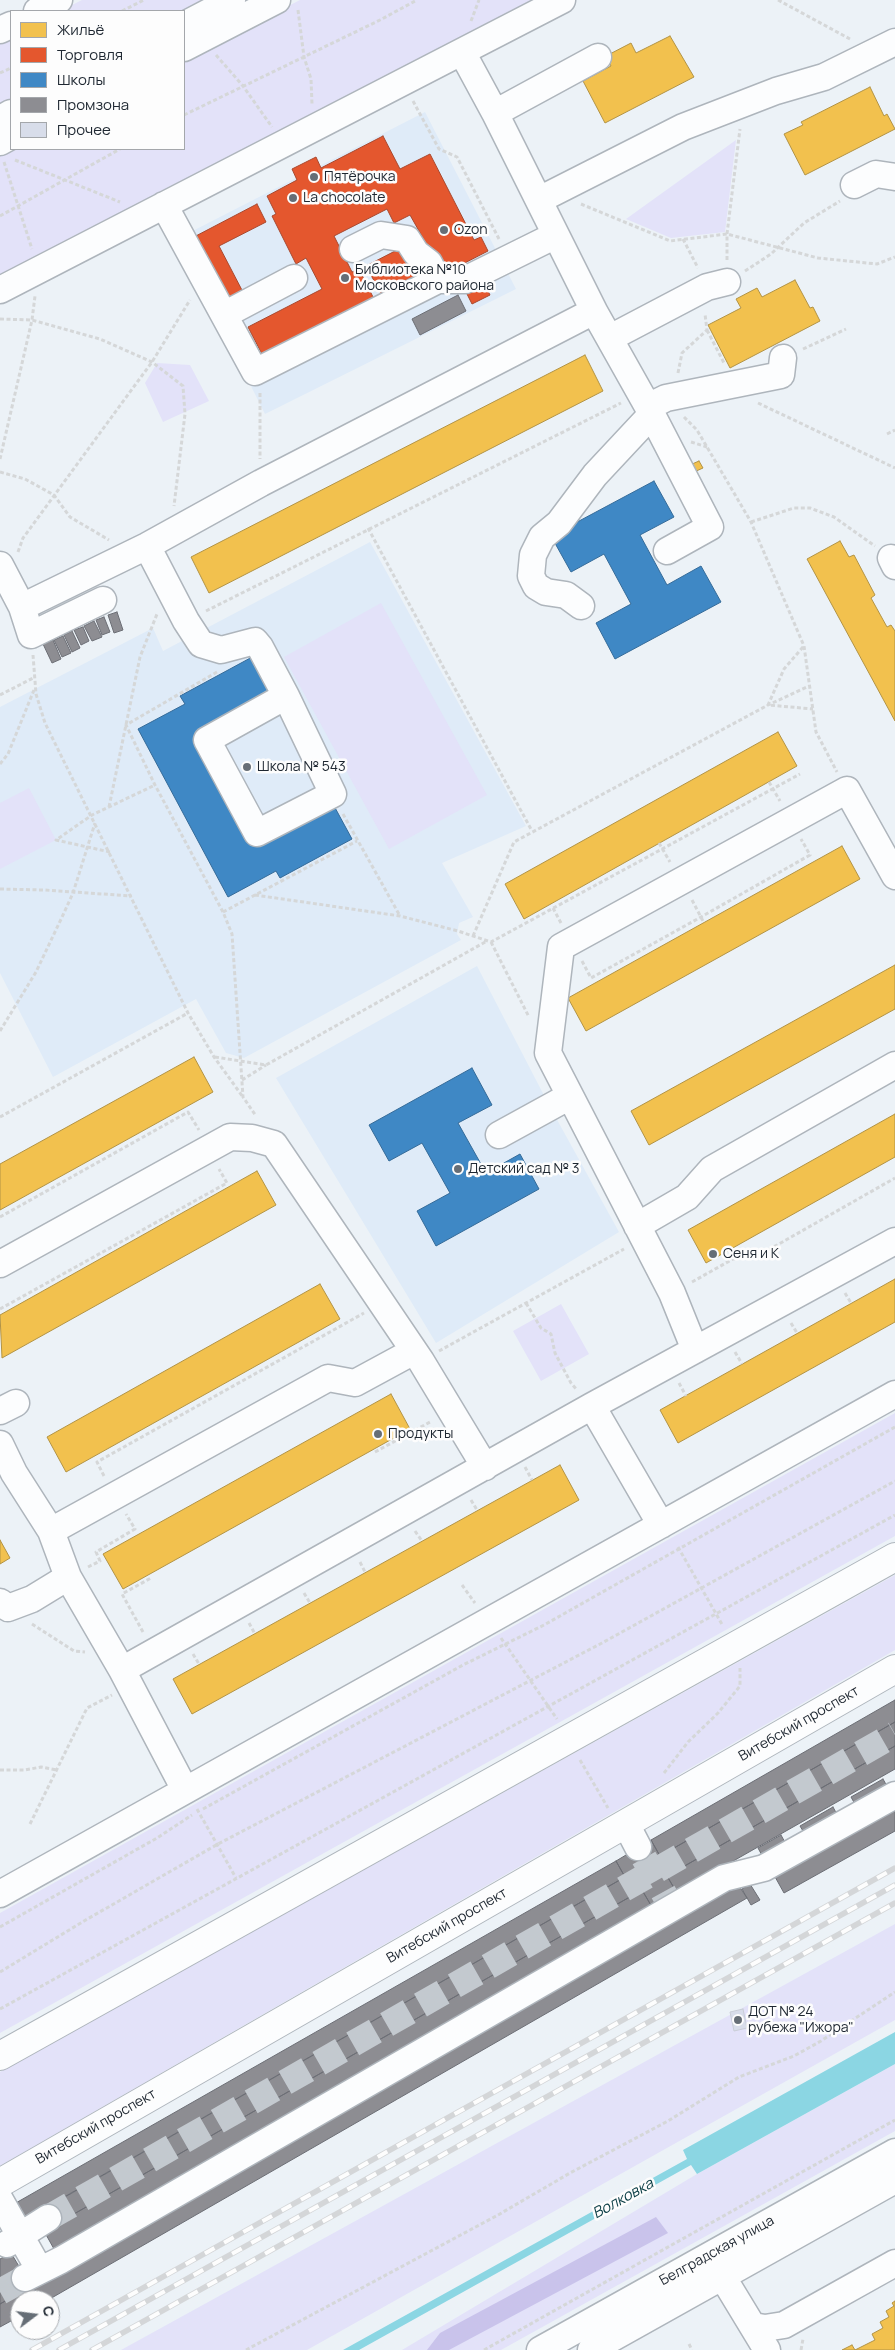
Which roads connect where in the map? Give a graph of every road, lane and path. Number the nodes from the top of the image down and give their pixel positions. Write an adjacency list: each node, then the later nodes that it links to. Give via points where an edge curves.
1 (59, 0): 8 (street)
2 (144, 0): 9 (path)
3 (232, 0): 10 (street)
4 (417, 0): 15 (path)
5 (562, 0): 13 (street)
6 (778, 0): 11 (path)
7 (287, 1): 12 (street); 15 (path)
8 (39, 10)
9 (124, 10)
10 (185, 24)
11 (885, 47): 19 (street, via 824,77)
12 (185, 48)
13 (462, 52): 20 (street); 22 (street)
14 (214, 54): 17 (path)
15 (304, 57): 17 (path); 22 (path, via 312,79)
16 (598, 57): 20 (street)
17 (244, 86): 21 (path); 23 (path)
18 (413, 100): 40 (path, via 439,149 456,157)
19 (743, 104): 28 (street, via 683,127); 33 (path)
20 (495, 113): 28 (street)
21 (185, 115)
22 (316, 126): 23 (street)
23 (283, 144): 30 (street)
24 (118, 150): 26 (path)
25 (895, 177): 27 (street, via 876,174)
26 (61, 180): 29 (path); 31 (path); 31 (path, via 10,157 4,161)
27 (854, 185): 36 (path, via 850,195 804,223)
28 (547, 196): 34 (street); 35 (path, via 670,241)
29 (125, 204)
30 (164, 204): 41 (street); 45 (street)
31 (18, 205): 32 (path); 39 (path)
32 (0, 216)
33 (727, 234): 35 (path); 36 (path); 44 (path)
34 (556, 236): 40 (street); 47 (street)
35 (683, 239): 44 (path)
36 (778, 247): 38 (path, via 818,258 877,264); 44 (path)
37 (353, 249): 43 (street, via 381,235 406,239 429,263)
38 (895, 257)
39 (35, 258)
40 (510, 258): 43 (street, via 465,280)
41 (203, 277): 48 (street); 54 (path)
42 (294, 278): 48 (street)
43 (438, 280): 55 (street)
44 (717, 285): 52 (street); 57 (path, via 704,321 707,330 686,348)
45 (0, 290)
46 (36, 293): 50 (path)
47 (594, 311): 52 (street); 63 (street)
48 (224, 315): 55 (street, via 255,372)
49 (0, 319): 50 (path)
50 (32, 320): 54 (path, via 100,339); 60 (path)
51 (846, 330): 53 (path)
52 (610, 338): 57 (street)
53 (783, 358): 56 (street, via 781,375)
54 (152, 362): 64 (path); 67 (path, via 183,386 185,414)
55 (260, 370): 63 (path)
56 (728, 386): 57 (street); 61 (path, via 767,408)
57 (657, 402): 65 (path, via 696,430); 66 (path); 69 (street, via 710,528); 75 (street, via 559,523 542,537 533,555 531,576 536,586 546,592 566,595)
58 (895, 430): 59 (path)
59 (886, 434)
60 (0, 459)
61 (895, 468)
62 (0, 472): 64 (path, via 26,479)
63 (260, 483): 67 (street)
64 (54, 495): 68 (path, via 70,517); 73 (path, via 23,538 16,557)
65 (752, 522): 70 (path, via 794,508 810,508 834,517); 78 (path)
66 (368, 528): 76 (path); 97 (path)
67 (171, 531): 68 (street)
68 (139, 550): 72 (street); 73 (street)
69 (667, 551)
70 (893, 562)
71 (0, 565): 73 (street)
72 (168, 587): 76 (street); 87 (path, via 140,657)
73 (18, 599): 77 (street)
74 (103, 600): 77 (street)
75 (581, 606)
76 (186, 621): 84 (street, via 201,644 221,650 255,641)
77 (31, 635): 80 (path)
78 (804, 646): 81 (path); 85 (path, via 784,669)
79 (218, 672): 87 (path)
80 (35, 677): 82 (path); 83 (path)
81 (809, 686): 85 (path); 86 (path)
82 (35, 689): 88 (path, via 8,754); 94 (path, via 45,723)
83 (0, 695)
84 (286, 696): 92 (street); 92 (street, via 207,740 258,833)
85 (768, 705): 86 (path); 97 (path)
86 (813, 709): 91 (path, via 816,732)
87 (126, 725): 90 (path); 93 (path)
88 (0, 764)
89 (800, 774): 109 (path)
90 (155, 785): 93 (path); 105 (path)
91 (847, 790): 95 (street); 100 (street)
92 (333, 794): 98 (path)
93 (109, 807): 94 (path)
94 (92, 815): 96 (path); 99 (path, via 56,840)
95 (791, 821): 108 (street); 108 (path, via 810,855 591,978)
96 (95, 823): 99 (path); 102 (path)
97 (532, 831): 107 (path, via 514,842)
98 (357, 841): 103 (path); 106 (path)
99 (110, 852): 104 (path)
100 (895, 876)
101 (0, 889): 102 (path)
102 (73, 893): 104 (path); 113 (path, via 36,972)
103 (255, 895): 105 (path); 106 (path)
104 (132, 896): 110 (path)
105 (223, 912): 116 (path, via 232,934)
106 (400, 916): 107 (path)
107 (473, 936): 109 (path)
108 (572, 941): 120 (street, via 561,947 548,1053)
109 (489, 942): 111 (path); 117 (path)
110 (188, 1013): 115 (path); 122 (path)
111 (530, 1018)
112 (0, 1022): 113 (path)
113 (4, 1025): 114 (path)
114 (0, 1031)
115 (214, 1057): 116 (path); 121 (path)
116 (241, 1061): 117 (path); 119 (path)
117 (266, 1065): 119 (path)
118 (895, 1065): 128 (street, via 712,1169 687,1197)
119 (242, 1080): 121 (path)
120 (570, 1096): 123 (street); 128 (street)
121 (243, 1097): 124 (path)
122 (0, 1117)
123 (499, 1135)
124 (274, 1144): 125 (street, via 230,1137); 135 (street)
125 (209, 1149): 127 (path, via 188,1112); 130 (street); 133 (path, via 227,1183)
126 (895, 1178): 131 (path, via 756,1257 733,1259)
127 (0, 1217)
128 (640, 1232): 131 (street); 132 (path)
129 (895, 1241): 134 (street)
130 (0, 1264)
131 (672, 1293): 134 (street)
132 (526, 1303): 135 (path); 136 (path, via 541,1328 551,1334 555,1353)
133 (0, 1309)
134 (695, 1350): 138 (street)
135 (418, 1356): 139 (street); 148 (street, via 355,1383 328,1378)
136 (571, 1383)
137 (895, 1394): 147 (street)
138 (592, 1406): 143 (street); 147 (street)
139 (452, 1410): 142 (path); 143 (street)
140 (895, 1427): 155 (path)
141 (0, 1444): 144 (street)
142 (375, 1452)
143 (485, 1466): 156 (street)
144 (7, 1477): 148 (street)
145 (895, 1481): 159 (path)
146 (895, 1515): 160 (path)
147 (661, 1525): 154 (street)
148 (51, 1531): 150 (street)
149 (895, 1557): 161 (main road)
150 (68, 1577): 153 (street, via 32,1599); 158 (street)
151 (151, 1578): 156 (path, via 122,1594)
152 (462, 1586): 154 (path)
153 (4, 1605): 158 (path, via 74,1651)
154 (488, 1621): 155 (path); 165 (street)
155 (506, 1644): 159 (path); 165 (path, via 224,1799)
156 (154, 1652): 158 (street)
157 (895, 1669): 167 (main road, Витебский проспект)
158 (122, 1670): 163 (path, via 87,1708); 165 (street)
159 (530, 1680): 160 (path); 168 (path)
160 (549, 1706): 161 (path); 169 (path)
161 (570, 1738): 167 (path, via 592,1784); 175 (main road)
162 (0, 1770): 163 (path, via 41,1767)
163 (57, 1770): 166 (path)
164 (895, 1795): 182 (street, via 764,1868 724,1878 670,1903 61,2260 32,2274)
165 (191, 1801): 168 (path); 170 (street); 171 (path, via 157,1838)
166 (30, 1824)
167 (632, 1835): 179 (main road, Витебский проспект)
168 (218, 1844): 169 (path); 172 (path)
169 (236, 1878): 174 (path)
170 (0, 1894)
171 (0, 1927)
172 (0, 1972)
173 (895, 1992): 187 (path, via 794,2056 740,2077 668,2121 498,2215)
174 (0, 2009)
175 (0, 2056)
176 (895, 2120): 188 (path)
177 (895, 2152): 184 (street, Белградская улица)
178 (895, 2180): 184 (street, Белградская улица)
179 (0, 2183)
180 (0, 2200): 182 (street)
181 (48, 2218): 182 (street)
182 (14, 2240)
183 (895, 2263): 185 (street, via 784,2324 766,2328)
184 (716, 2266): 185 (street); 189 (street, Белградская улица); 190 (street, Белградская улица)
185 (753, 2326): 192 (street)
186 (688, 2344): 191 (path)
187 (246, 2350)
188 (484, 2350)
189 (540, 2350)
190 (591, 2350)
191 (692, 2350)
192 (767, 2350)

